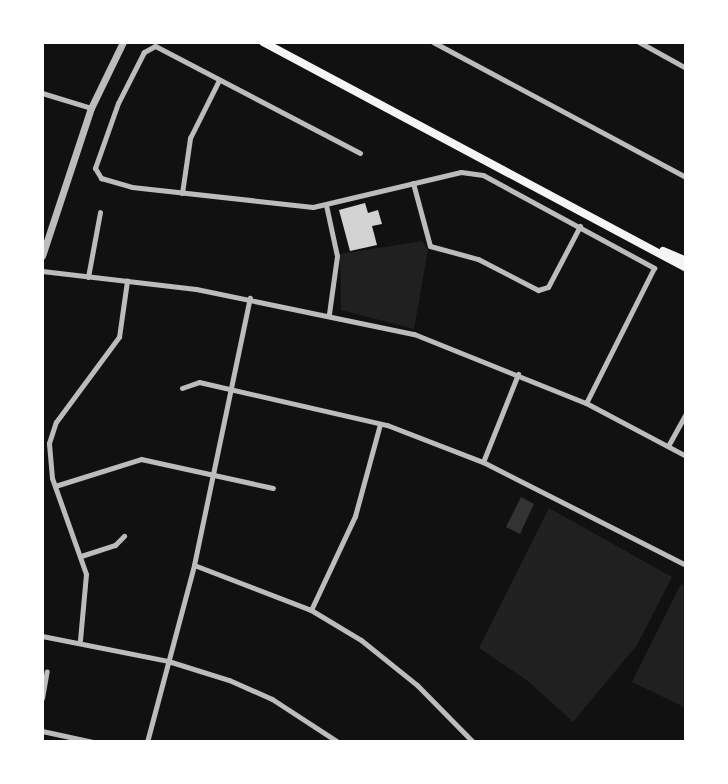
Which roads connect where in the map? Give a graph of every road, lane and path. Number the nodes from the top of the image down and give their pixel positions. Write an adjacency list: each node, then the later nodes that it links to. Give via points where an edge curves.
1 (123, 42): 8 (street)
2 (263, 42): 16 (main road)
3 (433, 42): 10 (street)
4 (639, 42): 5 (street)
5 (686, 68)
6 (219, 80): 9 (street); 12 (street, via 190,138); 12 (street, via 160,47 149,47 118,103 96,173 132,187)
7 (42, 93): 8 (street)
8 (91, 108): 17 (street)
9 (360, 153)
10 (686, 177)
11 (413, 183): 13 (street); 15 (street, via 474,172); 15 (street, via 430,246 478,259 538,290 548,287)
12 (182, 193): 13 (street, via 294,207)
13 (326, 205): 24 (street, via 337,256)
14 (100, 212): 21 (street)
15 (580, 226): 28 (street, via 647,261 654,274)
16 (651, 247): 18 (main road); 19 (main road)
17 (42, 256)
18 (686, 261)
19 (686, 268)
20 (42, 271): 21 (street)
21 (88, 277): 22 (street)
22 (127, 281): 23 (street); 35 (street, via 119,337 53,429 49,461)
23 (250, 298): 24 (street); 27 (street)
24 (329, 314): 25 (street, via 434,340)
25 (518, 374): 28 (street); 33 (street)
26 (182, 388): 27 (street, via 199,382)
27 (231, 390): 30 (street); 34 (street)
28 (586, 403): 31 (street)
29 (686, 413): 31 (street)
30 (380, 424): 33 (street); 41 (street, via 355,516)
31 (668, 446): 32 (street)
32 (686, 456)
33 (483, 462): 40 (street)
34 (214, 473): 35 (street, via 141,459); 36 (street); 39 (street)
35 (55, 486): 38 (street)
36 (273, 488)
37 (124, 536): 38 (street)
38 (81, 556): 43 (street, via 87,582)
39 (194, 565): 41 (street); 44 (street)
40 (686, 565)
41 (311, 610): 51 (street, via 396,666)
42 (42, 636): 43 (street)
43 (80, 640): 44 (street)
44 (168, 661): 49 (street); 50 (street, via 272,699)
45 (47, 671): 46 (street)
46 (42, 698)
47 (42, 731): 48 (street)
48 (93, 742)
49 (147, 742)
50 (338, 742)
51 (473, 742)

